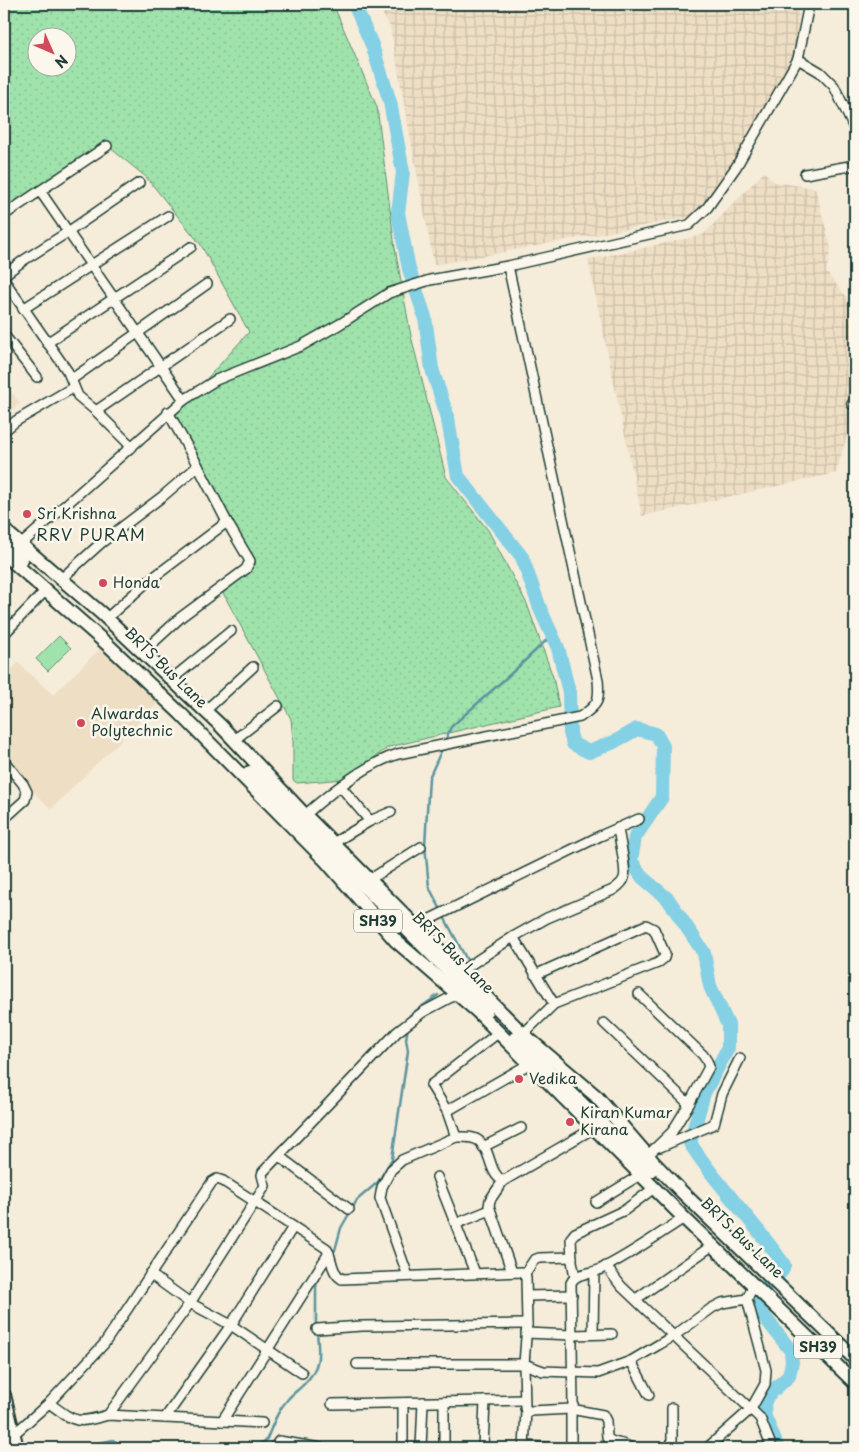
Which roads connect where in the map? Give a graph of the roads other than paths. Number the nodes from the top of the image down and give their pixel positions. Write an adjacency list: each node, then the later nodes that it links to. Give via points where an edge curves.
1 (809, 4): 2 (street)
2 (798, 59): 3 (street, via 820,72 834,86); 14 (street, via 736,167 707,208 689,226)
3 (854, 126)
4 (107, 146): 8 (street)
5 (855, 165): 6 (street)
6 (805, 174)
7 (140, 183): 11 (street)
8 (40, 192): 9 (street); 11 (street)
9 (4, 216)
10 (168, 216): 13 (street)
11 (68, 232): 13 (street); 15 (street)
12 (191, 247): 18 (street)
13 (91, 265): 18 (street); 19 (street)
14 (508, 266): 27 (street, via 430,280 389,292 301,346 216,380); 48 (street, via 599,693 594,708 580,717 385,758)
15 (4, 275)
16 (4, 280): 19 (street)
17 (207, 284): 21 (street)
18 (113, 298): 21 (street); 23 (street)
19 (24, 309): 23 (street)
20 (230, 319): 24 (street)
21 (137, 332): 24 (street); 26 (street)
22 (4, 336): 25 (street)
23 (47, 344): 26 (street)
24 (160, 366): 27 (street); 28 (street)
25 (37, 377)
26 (73, 383): 28 (street, via 78,396); 30 (street)
27 (184, 400): 29 (street)
28 (96, 410): 31 (street)
29 (168, 412): 31 (street); 32 (street)
30 (4, 431)
31 (132, 447): 35 (street)
32 (198, 466): 33 (street); 36 (street)
33 (226, 522): 38 (street); 41 (street, via 248,556 249,565 181,617)
34 (4, 530): 35 (main road, SH39)
35 (9, 552): 36 (main road, SH39); 37 (main road, SH39); 100 (main road, BRTS Bus Lane, via 122,647)
36 (61, 579): 38 (main road, SH39)
37 (46, 590): 40 (street); 62 (main road, SH39, via 181,714 326,861 390,934)
38 (107, 618): 41 (main road, SH39)
39 (231, 631): 43 (street)
40 (4, 634)
41 (143, 652): 43 (main road, SH39)
42 (253, 667): 45 (street)
43 (172, 679): 45 (main road, SH39)
44 (278, 706): 46 (street)
45 (206, 711): 46 (main road, SH39)
46 (234, 740): 50 (main road, SH39)
47 (4, 761): 52 (street, via 27,792 25,800)
48 (341, 787): 50 (street); 53 (street)
49 (391, 812): 53 (street)
50 (305, 815): 55 (main road, SH39)
51 (639, 819): 54 (street)
52 (4, 820)
53 (370, 821): 55 (street)
54 (618, 828): 58 (street); 59 (street, via 625,870 620,885 546,918)
55 (334, 843): 57 (main road, SH39)
56 (421, 846): 57 (street)
57 (369, 880): 58 (main road, SH39)
58 (416, 926): 60 (main road, SH39)
59 (514, 937): 60 (street); 61 (street)
60 (460, 971): 67 (main road, SH39)
61 (535, 975): 64 (street); 64 (street, via 646,925 654,929 664,954 662,961)
62 (457, 994): 66 (main road, SH39); 77 (street, via 423,1012 396,1032)
63 (639, 994): 70 (street, via 708,1061 707,1072)
64 (554, 1004): 67 (street)
65 (604, 1023): 70 (street)
66 (498, 1033): 69 (main road, SH39); 71 (street, via 431,1085)
67 (523, 1034): 76 (main road, SH39, via 596,1096)
68 (740, 1058): 76 (street, via 722,1094 712,1125)
69 (529, 1064): 71 (street); 73 (main road, SH39)
70 (689, 1104): 76 (street, via 672,1132)
71 (446, 1111): 74 (street)
72 (521, 1128): 75 (street)
73 (594, 1128): 78 (main road, SH39); 80 (street)
74 (456, 1137): 75 (street, via 479,1140); 98 (street, via 402,1160 382,1187 380,1198)
75 (483, 1147): 80 (street, via 493,1171)
76 (650, 1153): 100 (main road, SH39)
77 (279, 1156): 82 (street, via 263,1172 265,1186); 84 (street)
78 (640, 1175): 81 (main road, SH39); 83 (street)
79 (436, 1177): 95 (street)
80 (503, 1181): 85 (street, via 490,1200)
81 (654, 1188): 86 (main road, SH39); 91 (street, via 626,1210 575,1233 571,1238)
82 (254, 1201): 88 (street); 96 (street, via 223,1181 212,1182); 105 (street)
83 (596, 1202)
84 (349, 1209)
85 (490, 1210): 87 (street); 93 (street)
86 (683, 1217): 89 (main road, SH39); 92 (street)
87 (458, 1223)
88 (293, 1227): 90 (street, via 326,1248); 107 (street)
89 (713, 1245): 100 (main road, SH39); 104 (street)
90 (330, 1256): 98 (street, via 337,1276 342,1279); 114 (street)
91 (572, 1258): 97 (street, via 539,1258); 99 (street)
92 (606, 1266): 94 (street); 104 (street)
93 (512, 1272): 95 (street); 97 (street)
94 (594, 1272): 99 (street); 110 (street)
95 (475, 1273): 98 (street)
96 (150, 1274): 105 (street); 129 (street, via 104,1344)
97 (524, 1275): 102 (street)
98 (408, 1276)
99 (575, 1277): 101 (street, via 571,1283)
100 (758, 1281): 103 (street); 106 (main road, SH39); 106 (main road, SH39)
101 (572, 1295): 102 (street); 112 (street)
102 (527, 1296): 108 (street)
103 (748, 1298): 113 (street, via 722,1303); 134 (street, via 766,1376)
104 (636, 1299): 113 (street)
105 (190, 1303): 107 (street); 136 (street)
106 (787, 1305): 115 (main road, SH39); 119 (main road); 122 (main road, SH39)
107 (231, 1324): 114 (street); 137 (street)
108 (526, 1328): 109 (street, via 362,1326); 112 (street); 118 (street)
109 (317, 1329)
110 (593, 1334): 111 (street); 112 (street)
111 (612, 1334)
112 (572, 1335): 120 (street)
113 (674, 1335): 116 (street); 134 (street)
114 (267, 1348): 121 (street); 138 (street)
115 (855, 1359)
116 (631, 1361): 120 (street, via 598,1373); 124 (street)
117 (357, 1364): 118 (street)
118 (524, 1364): 120 (street, via 543,1371); 125 (street)
119 (855, 1370)
120 (572, 1372): 133 (street)
121 (302, 1373)
122 (855, 1383)
123 (4, 1395): 140 (main road)
124 (649, 1395)
125 (524, 1400): 126 (street); 135 (street)
126 (485, 1401): 128 (street); 151 (street)
127 (423, 1402): 128 (street); 130 (street); 149 (street)
128 (444, 1402): 150 (street)
129 (49, 1403): 136 (street, via 76,1420 88,1421); 140 (street)
130 (403, 1403): 131 (street); 148 (street)
131 (332, 1404)
132 (672, 1408): 155 (street)
133 (571, 1409): 135 (street); 153 (street); 154 (street, via 603,1415 607,1438)
134 (751, 1409): 142 (street, via 760,1418); 156 (street)
135 (526, 1411): 141 (street)
136 (108, 1415): 137 (street)
137 (165, 1418): 138 (street)
138 (222, 1421): 139 (street)
139 (262, 1423)
140 (9, 1436): 143 (main road)
141 (524, 1447): 152 (street)
142 (770, 1447)
143 (17, 1448)
144 (210, 1448): 145 (street)
145 (222, 1448)
146 (274, 1448): 147 (street, via 279,1441)
147 (320, 1448)
148 (403, 1448)
149 (421, 1448)
150 (444, 1448)
151 (483, 1448)
152 (560, 1448)
153 (571, 1448)
154 (631, 1448)
155 (672, 1448)
156 (707, 1448)

